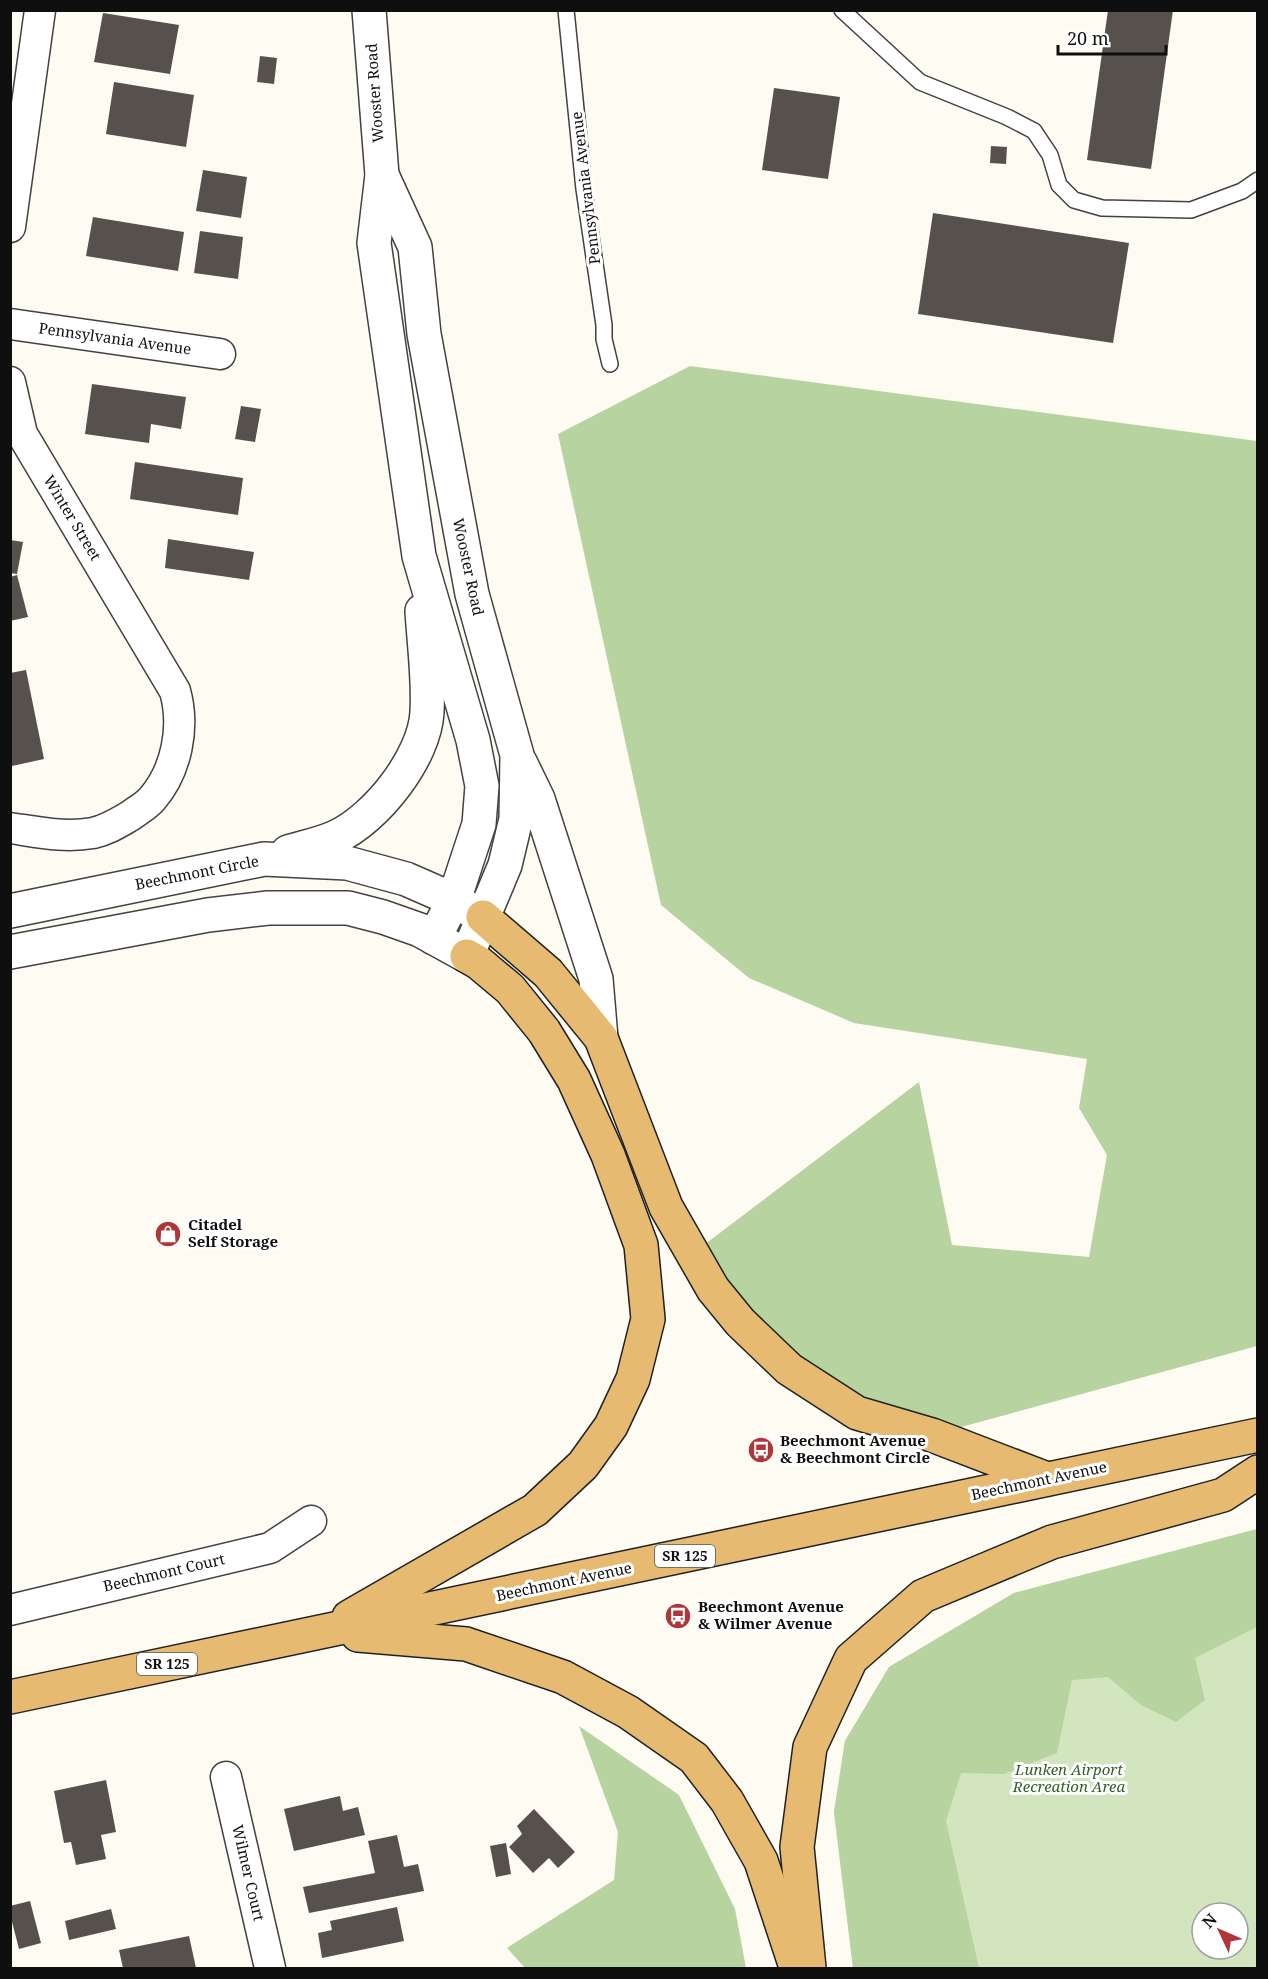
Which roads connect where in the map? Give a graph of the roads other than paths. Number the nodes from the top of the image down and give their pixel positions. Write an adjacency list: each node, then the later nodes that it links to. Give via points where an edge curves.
1 (40, 10): 7 (street)
2 (369, 10): 5 (street, Wooster Road)
3 (566, 10): 10 (lane, Pennsylvania Avenue, via 584,189)
4 (842, 10): 6 (lane, via 920,82 1034,131 1050,155 1059,185 1074,200 1102,208 1191,210 1242,191)
5 (382, 174): 12 (street, Wooster Road, via 374,243); 13 (street, Wooster Road, via 415,246 424,334 472,594)
6 (1257, 180)
7 (10, 227)
8 (10, 324): 9 (street, Pennsylvania Avenue)
9 (220, 354)
10 (610, 364)
11 (10, 382): 14 (street, Winter Street, via 22,434 175,691 179,736 171,769 153,798 116,825 59,836)
12 (419, 556): 15 (street, via 428,714 420,745 405,774 364,818 337,837); 16 (street, Wooster Road, via 473,740 482,786 479,824)
13 (517, 755): 18 (street, Wooster Road, via 516,819 505,865); 22 (street, via 538,799 596,979)
14 (10, 828)
15 (264, 859): 16 (street, Beechmont Circle, via 347,863 406,879); 17 (street, Beechmont Circle)
16 (454, 900): 18 (street, Beechmont Circle); 19 (street, Wooster Road)
17 (10, 911)
18 (483, 917): 21 (street, Wooster Road); 22 (highway, via 548,973)
19 (434, 938): 20 (street, via 383,917 348,908 268,908 208,915); 21 (street)
20 (10, 952)
21 (467, 956): 28 (highway, via 510,989 544,1031 574,1080 608,1155 641,1245 648,1319 633,1379 611,1426 583,1465 535,1510)
22 (601, 1038): 25 (highway, via 666,1207 713,1289 740,1322 789,1369 857,1413 932,1435)
23 (1257, 1435): 25 (highway, Beechmont Avenue / SR 125)
24 (1257, 1472): 33 (highway, via 1223,1495 1052,1542 923,1596 851,1659 810,1747 797,1847)
25 (1047, 1479): 28 (highway, Beechmont Avenue / SR 125)
26 (311, 1521): 27 (street, Beechmont Court, via 270,1548)
27 (10, 1610)
28 (324, 1632): 29 (highway, Beechmont Avenue / SR 125); 32 (highway, via 466,1644 563,1677 628,1712 694,1758 727,1802 761,1861)
29 (10, 1697)
30 (226, 1777): 31 (street, Wilmer Court)
31 (270, 1968)
32 (796, 1968)
33 (808, 1968)

